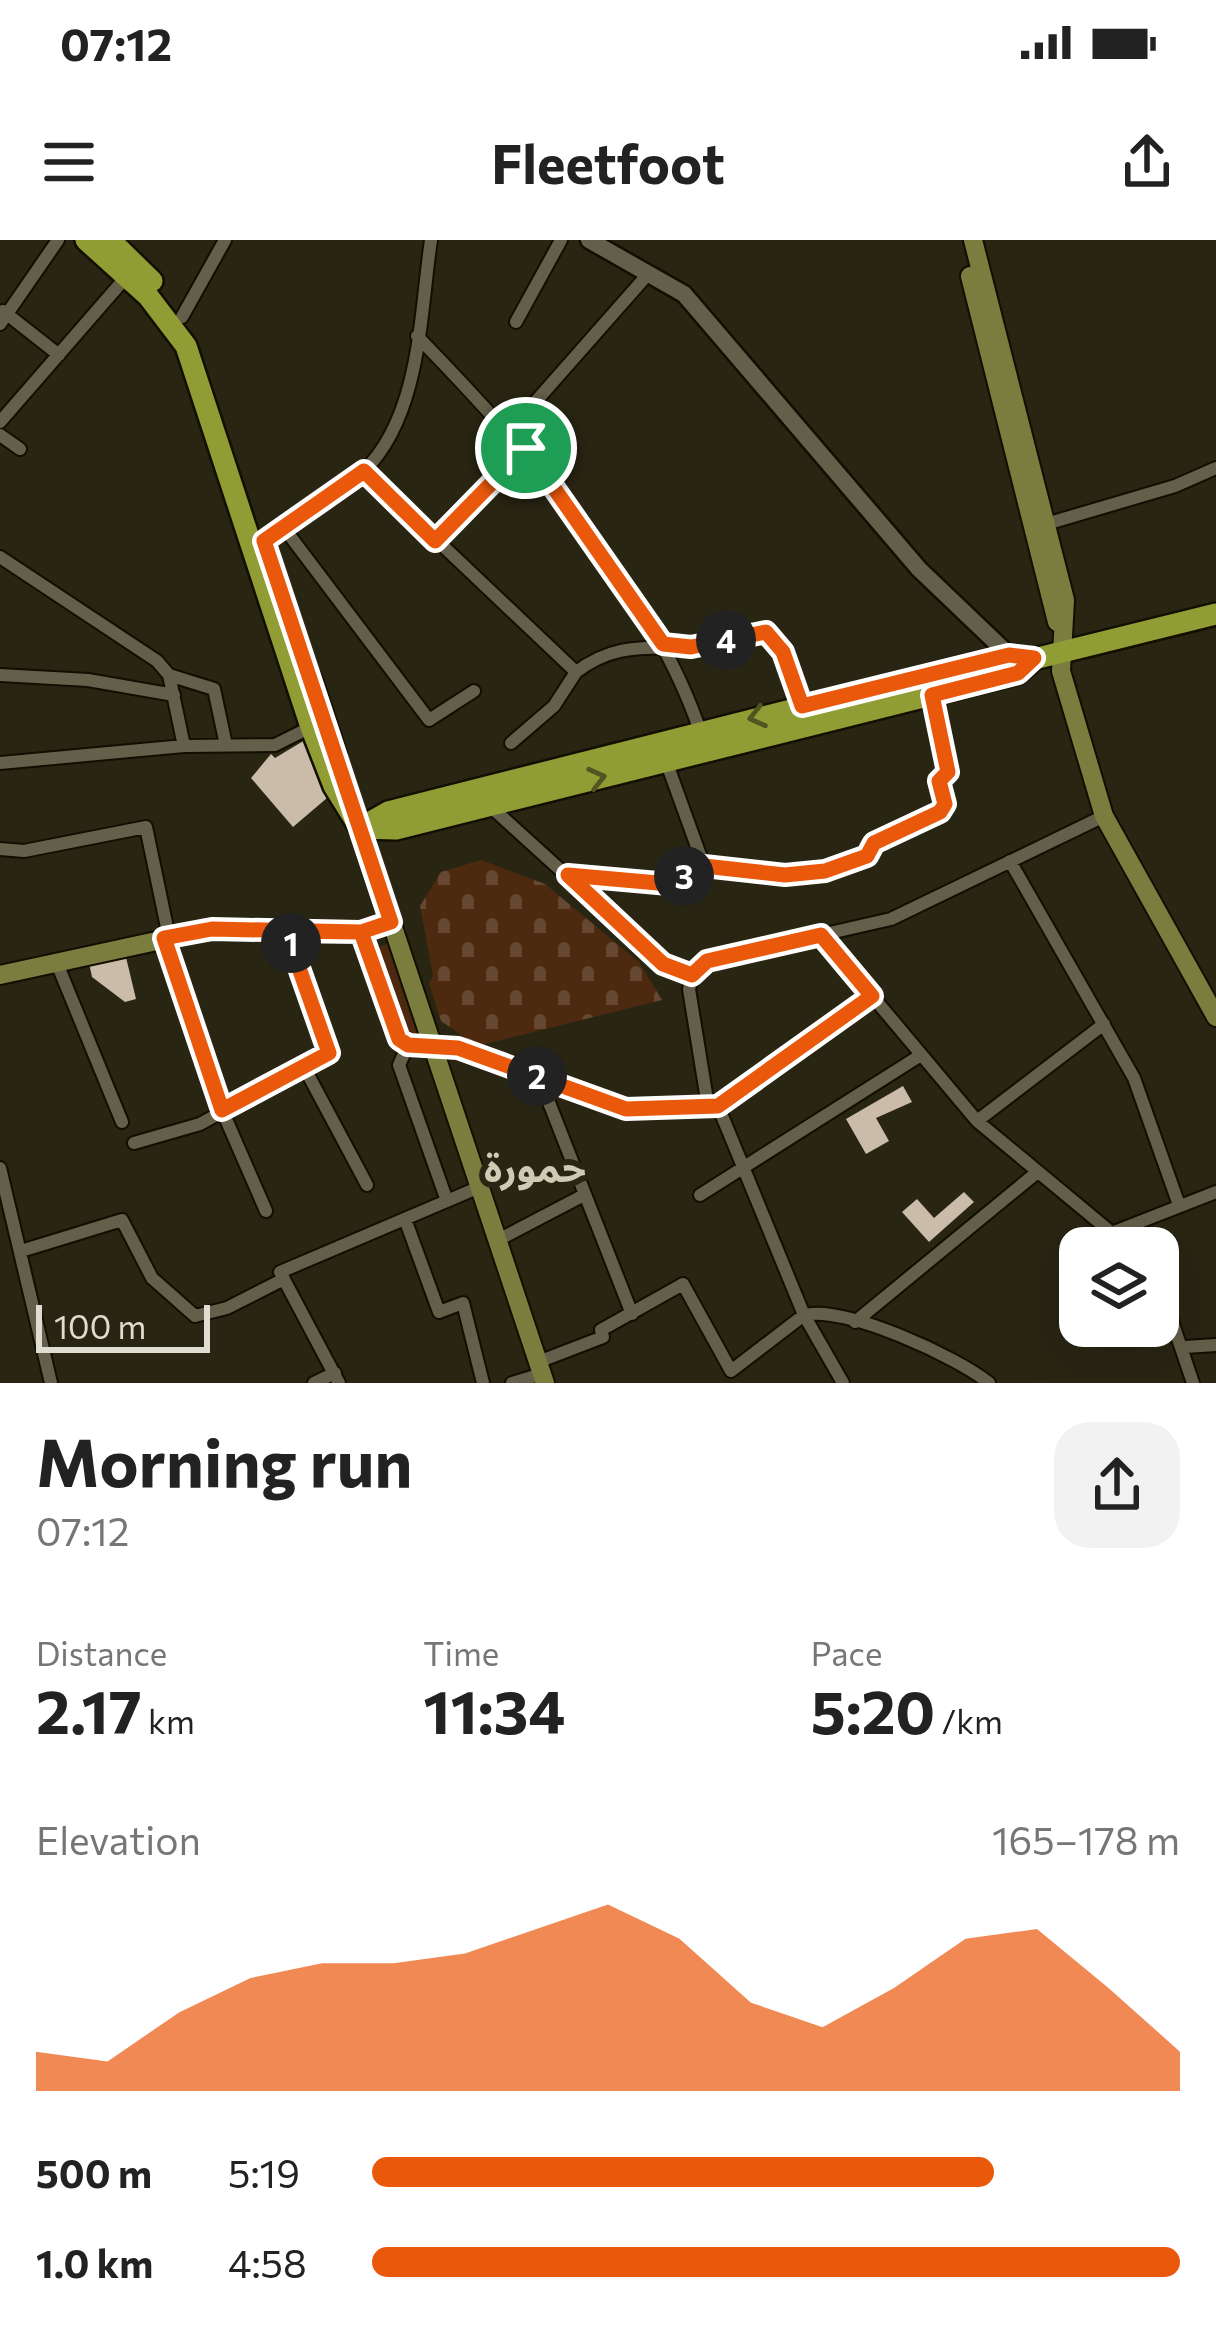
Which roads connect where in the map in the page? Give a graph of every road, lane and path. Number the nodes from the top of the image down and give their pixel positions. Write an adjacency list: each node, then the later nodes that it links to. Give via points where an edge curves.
1 (58, 240): 12 (street)
2 (86, 240): 11 (main road)
3 (110, 240): 13 (main road)
4 (225, 240): 13 (street)
5 (431, 240): 15 (street)
6 (561, 240): 14 (street)
7 (589, 240): 10 (street)
8 (961, 240): 31 (main road)
9 (973, 240): 24 (main road)
10 (649, 273): 17 (street); 32 (street, via 710,320 904,552)
11 (127, 276): 16 (street); 41 (main road, via 186,346)
12 (2, 316): 16 (street)
13 (182, 317): 26 (main road)
14 (516, 322)
15 (417, 336): 20 (street); 23 (street, via 398,418)
16 (59, 355): 18 (street)
17 (530, 408)
18 (0, 422)
19 (0, 435): 21 (street)
20 (526, 448): 27 (street); 30 (street)
21 (20, 449)
22 (1216, 468): 24 (street)
23 (364, 471): 25 (street); 27 (street)
24 (1046, 524): 31 (main road, via 1065,600)
25 (284, 528): 26 (street); 37 (street, via 430,720)
26 (264, 541): 41 (main road)
27 (435, 541): 34 (street)
28 (0, 557): 36 (street)
29 (1216, 614): 31 (main road)
30 (663, 644): 34 (street, via 598,655); 40 (street, via 691,647 766,632 783,652); 42 (street)
31 (1063, 650): 33 (main road); 49 (main road, via 1061,671)
32 (1009, 655): 33 (main road); 40 (main road)
33 (1034, 658): 39 (main road, via 1018,673)
34 (576, 672): 43 (street, via 554,706)
35 (0, 675): 38 (street)
36 (169, 675): 38 (street); 44 (street, via 214,689)
37 (474, 691)
38 (174, 695): 45 (street)
39 (932, 695): 46 (main road); 53 (street, via 948,772 939,781 940,812 825,871)
40 (802, 706): 42 (main road, one-way to 42)
41 (318, 724): 44 (street, via 275,745); 50 (main road, via 334,787)
42 (700, 731): 50 (main road, via 388,812)
43 (511, 742)
44 (226, 745): 45 (street)
45 (184, 746): 47 (street)
46 (666, 761): 48 (main road, one-way to 46); 53 (street)
47 (0, 763)
48 (489, 805): 50 (main road, via 396,829); 54 (street)
49 (1104, 816): 52 (street); 64 (main road)
50 (360, 828): 55 (main road)
51 (0, 849): 59 (street, via 146,827)
52 (1010, 861): 58 (street, via 891,919); 65 (street)
53 (704, 866): 54 (street, via 669,884)
54 (568, 875): 62 (street, via 663,964)
55 (391, 922): 57 (main road); 67 (main road)
56 (286, 931): 57 (main road); 59 (main road, via 212,929); 69 (street, via 329,1053)
57 (361, 932): 66 (street, via 399,1039)
58 (821, 935): 62 (street, via 707,961); 63 (street)
59 (166, 938): 60 (main road); 72 (street)
60 (56, 960): 61 (main road); 74 (street)
61 (0, 975)
62 (692, 975): 71 (street)
63 (872, 996): 68 (street); 71 (street)
64 (1216, 1017)
65 (1104, 1024): 73 (street); 85 (street, via 1134,1078)
66 (408, 1045): 67 (street); 84 (street, via 400,1065)
67 (435, 1047): 70 (street); 80 (main road)
68 (922, 1055): 73 (street); 77 (street)
69 (304, 1067): 72 (street); 79 (street)
70 (539, 1077): 71 (street, via 626,1109); 82 (street)
71 (713, 1106): 77 (street)
72 (222, 1110): 75 (street); 86 (street)
73 (977, 1121): 78 (street)
74 (122, 1122)
75 (134, 1143)
76 (0, 1168): 91 (street)
77 (747, 1168): 83 (street); 94 (street)
78 (1035, 1174): 88 (street); 95 (street)
79 (368, 1185)
80 (482, 1186): 84 (street); 90 (main road)
81 (1216, 1192): 85 (street)
82 (584, 1195): 90 (street); 93 (street)
83 (700, 1195)
84 (447, 1201): 87 (street)
85 (1179, 1205): 89 (street)
86 (266, 1211)
87 (405, 1219): 92 (street, via 280,1272); 104 (street, via 439,1312 463,1303)
88 (1107, 1227)
89 (1126, 1227)
90 (500, 1239): 99 (main road)
91 (21, 1251): 92 (street, via 122,1220 152,1278 195,1316); 102 (street)
92 (284, 1279): 101 (street)
93 (632, 1314): 99 (street); 100 (street, via 682,1284)
94 (804, 1315): 95 (street, via 820,1311); 100 (street); 106 (street)
95 (855, 1322): 107 (street, via 966,1364)
96 (1179, 1332): 98 (street)
97 (1216, 1345): 98 (street)
98 (1185, 1347): 108 (street)
99 (542, 1373): 105 (street)
100 (733, 1377)
101 (337, 1378): 103 (street)
102 (51, 1383)
103 (314, 1383)
104 (483, 1383)
105 (512, 1383)
106 (843, 1383)
107 (989, 1383)
108 (1193, 1383)

